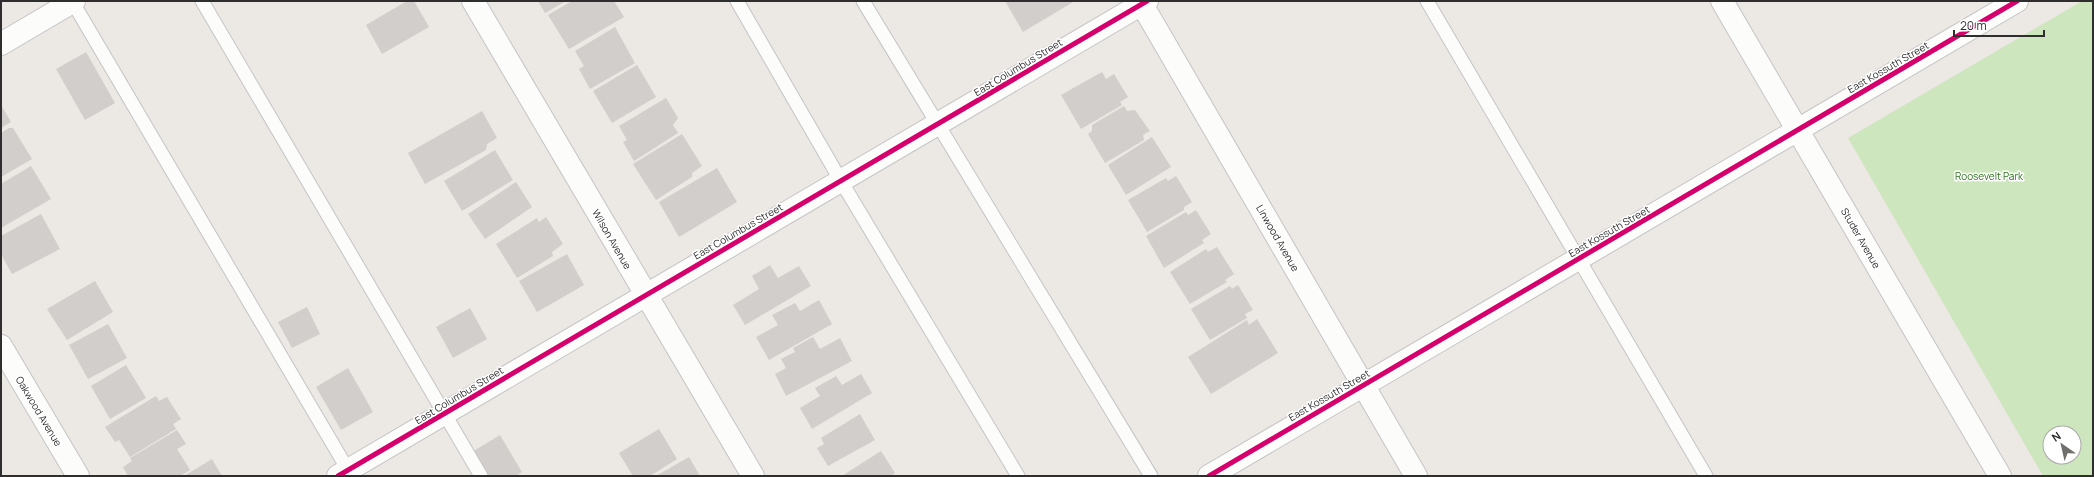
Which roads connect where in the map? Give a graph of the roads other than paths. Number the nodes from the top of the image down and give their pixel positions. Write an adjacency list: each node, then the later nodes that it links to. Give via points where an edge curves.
1 (72, 1): 10 (street); 19 (lane)
2 (202, 1): 18 (lane)
3 (472, 1): 15 (street, Wilson Avenue)
4 (737, 1): 13 (lane)
5 (863, 1): 11 (lane)
6 (1427, 1): 14 (lane)
7 (1722, 1): 12 (street, Studer Avenue)
8 (1143, 2): 11 (street, East Columbus Street); 17 (street, Linwood Avenue)
9 (2014, 2): 12 (street, East Kossuth Street)
10 (1, 44)
11 (937, 125): 13 (street, East Columbus Street); 24 (lane)
12 (1797, 130): 14 (street, East Kossuth Street); 28 (street, Studer Avenue)
13 (841, 181): 15 (street, East Columbus Street); 23 (lane)
14 (1579, 259): 17 (street, East Kossuth Street); 27 (lane)
15 (645, 295): 18 (street, East Columbus Street); 22 (street, Wilson Avenue)
16 (1, 346): 20 (street, Oakwood Avenue)
17 (1364, 385): 25 (street, East Kossuth Street); 26 (street, Linwood Avenue)
18 (444, 414): 19 (street, East Columbus Street); 21 (lane)
19 (346, 474)
20 (78, 476)
21 (481, 476)
22 (752, 476)
23 (1018, 476)
24 (1151, 476)
25 (1209, 476)
26 (1416, 476)
27 (1706, 476)
28 (2000, 476)

